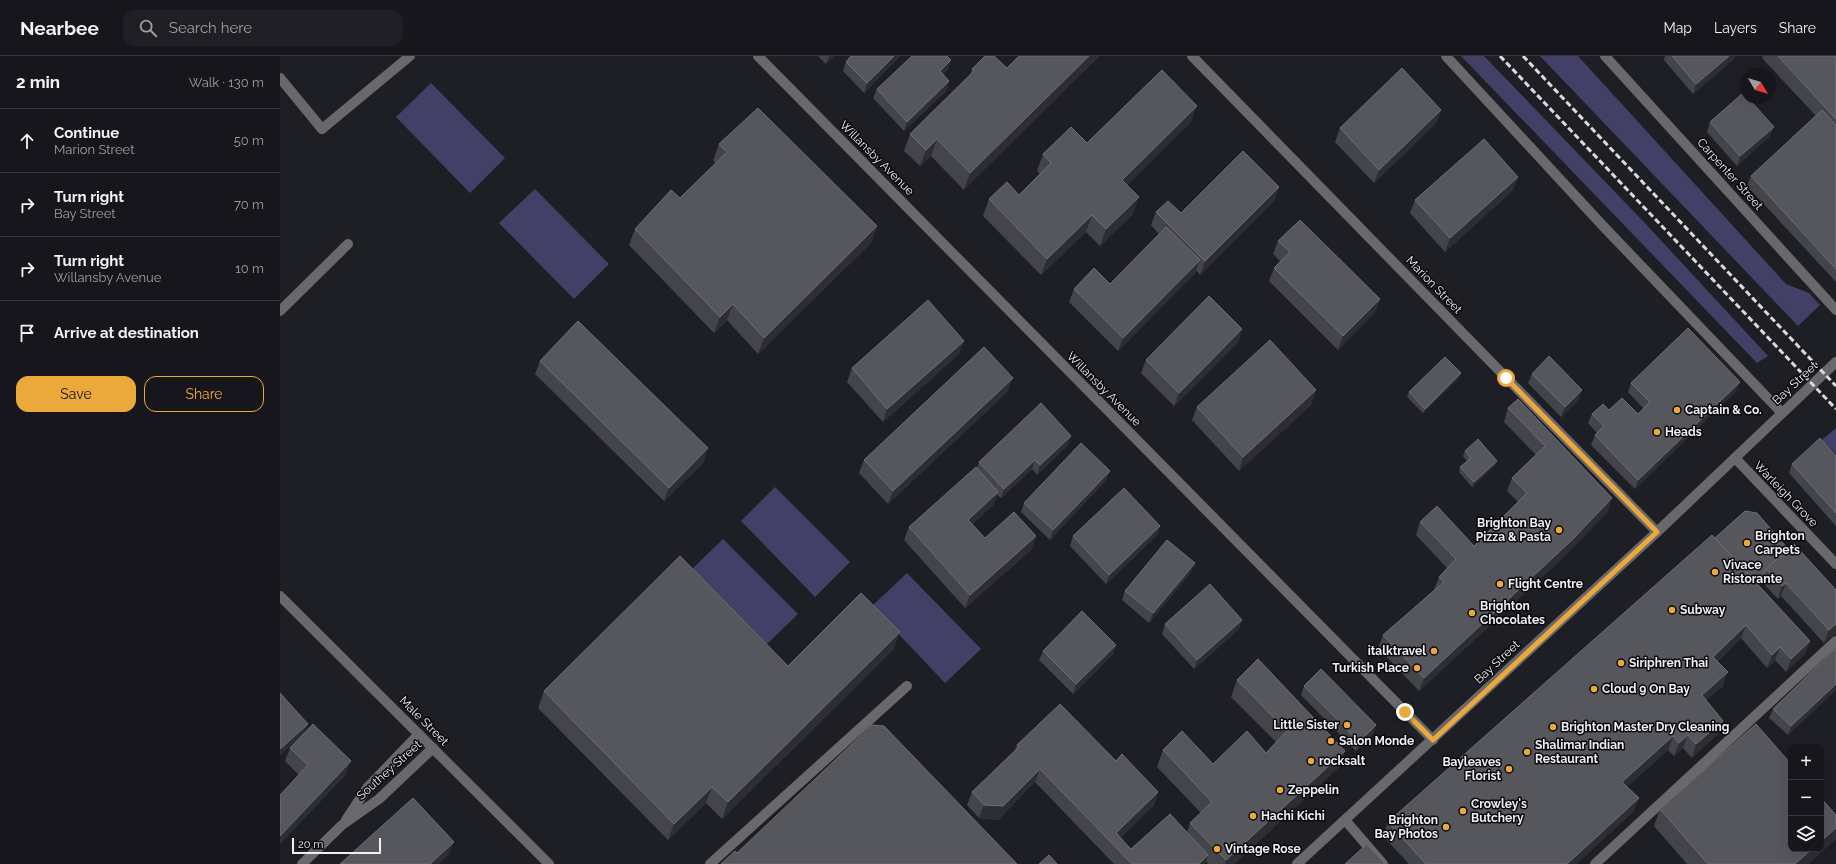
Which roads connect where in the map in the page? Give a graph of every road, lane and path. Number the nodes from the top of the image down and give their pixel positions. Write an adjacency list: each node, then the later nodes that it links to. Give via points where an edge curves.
1 (410, 56): 6 (street, via 322,129)
2 (758, 56): 19 (street, Willansby Avenue)
3 (1192, 56): 13 (street, Marion Street)
4 (1446, 56): 11 (street, via 1602,226)
5 (1605, 56): 9 (street, Carpenter Street)
6 (280, 78)
7 (348, 244): 8 (street)
8 (280, 310)
9 (1836, 310)
10 (1836, 362): 11 (street, Bay Street)
11 (1782, 414): 12 (street, Bay Street)
12 (1735, 458): 13 (street, Bay Street); 14 (street, Warleigh Grove)
13 (1657, 532): 19 (street, Bay Street)
14 (1836, 564)
15 (280, 596): 18 (street, Male Street)
16 (1836, 641): 28 (street)
17 (907, 686): 25 (street)
18 (419, 734): 20 (street, Male Street); 22 (street, Southey Street, via 367,788)
19 (1433, 740): 21 (street, Bay Street)
20 (433, 748): 22 (street, Southey Street, via 379,799); 24 (street, Male Street)
21 (1345, 820): 26 (street, Bay Street); 27 (street)
22 (342, 825): 23 (street, Southey Street)
23 (302, 864)
24 (549, 864)
25 (710, 864)
26 (1297, 864)
27 (1383, 864)
28 (1595, 864)

